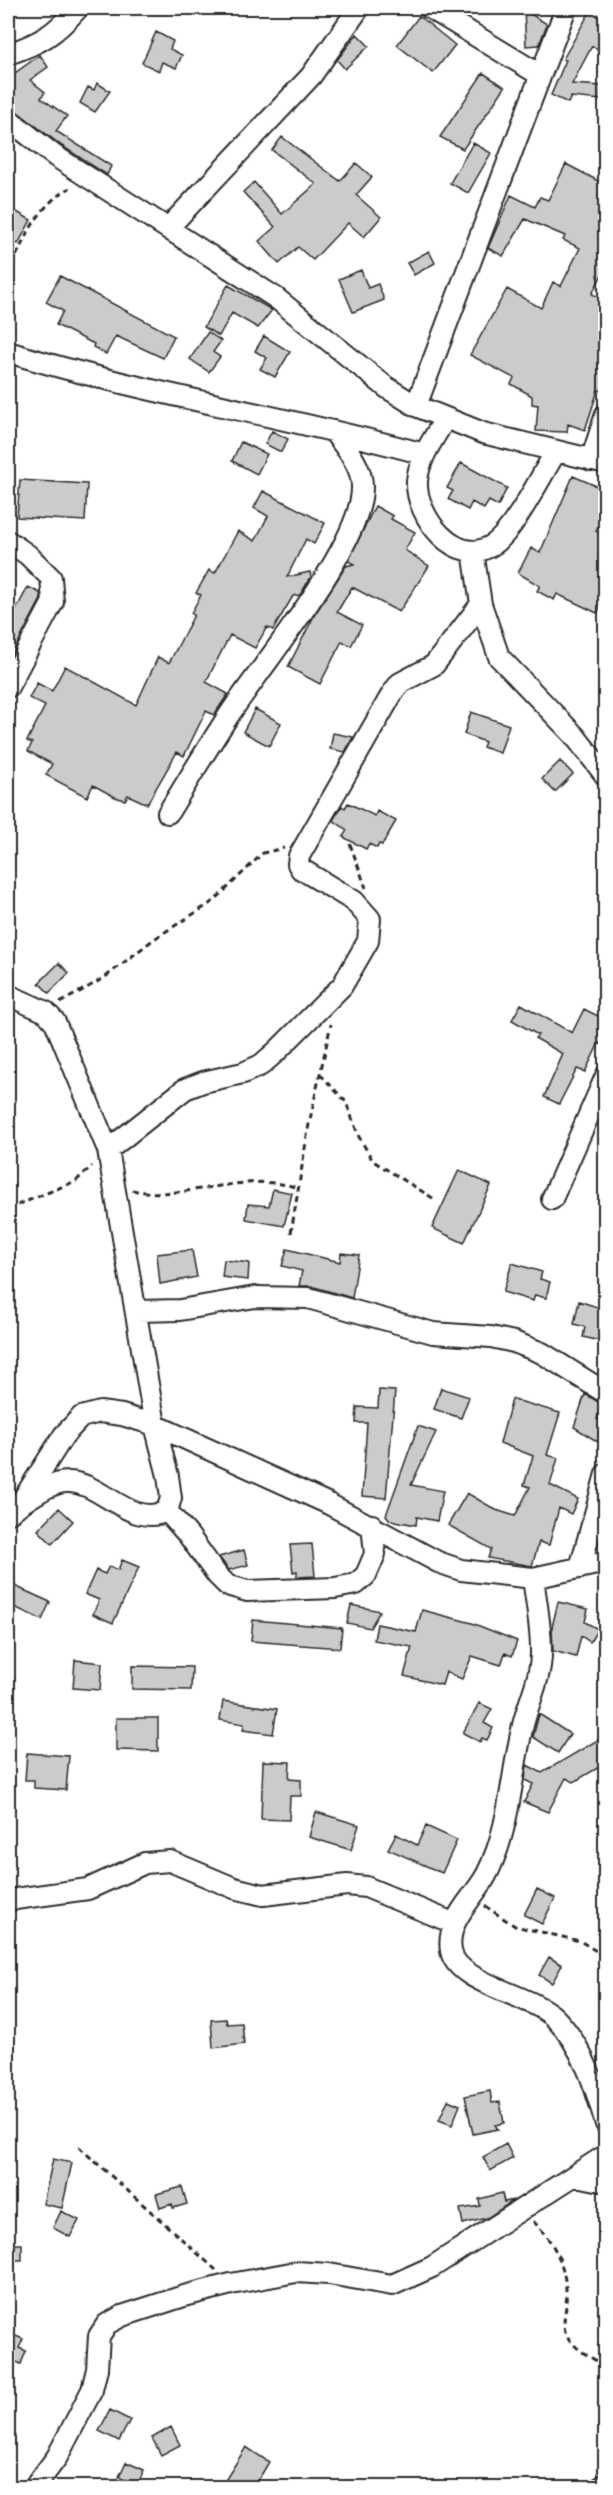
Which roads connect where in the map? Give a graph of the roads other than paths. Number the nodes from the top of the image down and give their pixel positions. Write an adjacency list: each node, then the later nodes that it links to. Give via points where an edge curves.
1 (78, 8): 5 (street, via 43,42)
2 (359, 8): 8 (street, via 311,76)
3 (430, 8): 6 (street)
4 (566, 8): 6 (street)
5 (8, 54)
6 (540, 75): 10 (street)
7 (8, 119): 8 (street)
8 (169, 227): 10 (street, via 276,298 386,387)
9 (8, 351): 13 (street, via 201,403)
10 (417, 406): 12 (street)
11 (606, 414): 16 (street)
12 (446, 419): 14 (street); 15 (street)
13 (333, 431): 15 (street); 22 (street, via 354,458 363,484 360,511 328,572 230,713)
14 (555, 453): 16 (street); 18 (street, via 510,526 493,544)
15 (424, 454): 18 (street, via 417,481 419,505 435,530 452,544)
16 (598, 462)
17 (8, 541): 20 (street, via 51,578 53,602)
18 (473, 551): 19 (street)
19 (481, 604): 21 (street, via 499,657 574,735); 25 (street, via 434,665 400,683 392,694 299,856 301,869 354,901 370,919 368,941 335,996 261,1065 185,1089)
20 (8, 687)
21 (606, 776)
22 (168, 813)
23 (8, 995): 25 (street, via 46,1012 56,1022)
24 (606, 1076): 26 (street)
25 (108, 1150): 27 (street, via 120,1234)
26 (552, 1199)
27 (137, 1311): 28 (street, via 180,1310 255,1297 308,1298 433,1333 514,1342 542,1353); 29 (street)
28 (606, 1393)
29 (154, 1425): 31 (street, via 100,1412 81,1417 64,1435); 32 (street, via 168,1476 171,1498); 33 (street)
30 (606, 1474): 35 (street)
31 (14, 1509): 32 (street, via 54,1484 66,1481 79,1483 144,1515 156,1516)
32 (166, 1511): 33 (street, via 226,1585 247,1591 356,1584 366,1575 375,1554)
33 (372, 1526): 36 (street, via 438,1562 461,1570)
34 (606, 1562): 35 (street)
35 (580, 1568): 36 (street)
36 (533, 1578): 38 (street, via 542,1652 523,1724 503,1832 485,1877)
37 (8, 1899): 38 (street, via 88,1889 145,1863 170,1860 234,1888 263,1895 347,1885 366,1887)
38 (453, 1923): 39 (street, via 450,1949 459,1966 473,1977 534,2003 554,2016 572,2038 591,2077)
39 (606, 2124)
40 (606, 2155): 41 (street)
41 (577, 2176): 42 (street); 44 (street, via 432,2267 392,2285 296,2272 231,2284 141,2309 107,2324 99,2336 97,2369 87,2400 57,2457)
42 (606, 2182)
43 (606, 2484): 45 (street)
44 (34, 2487)
45 (600, 2487)

